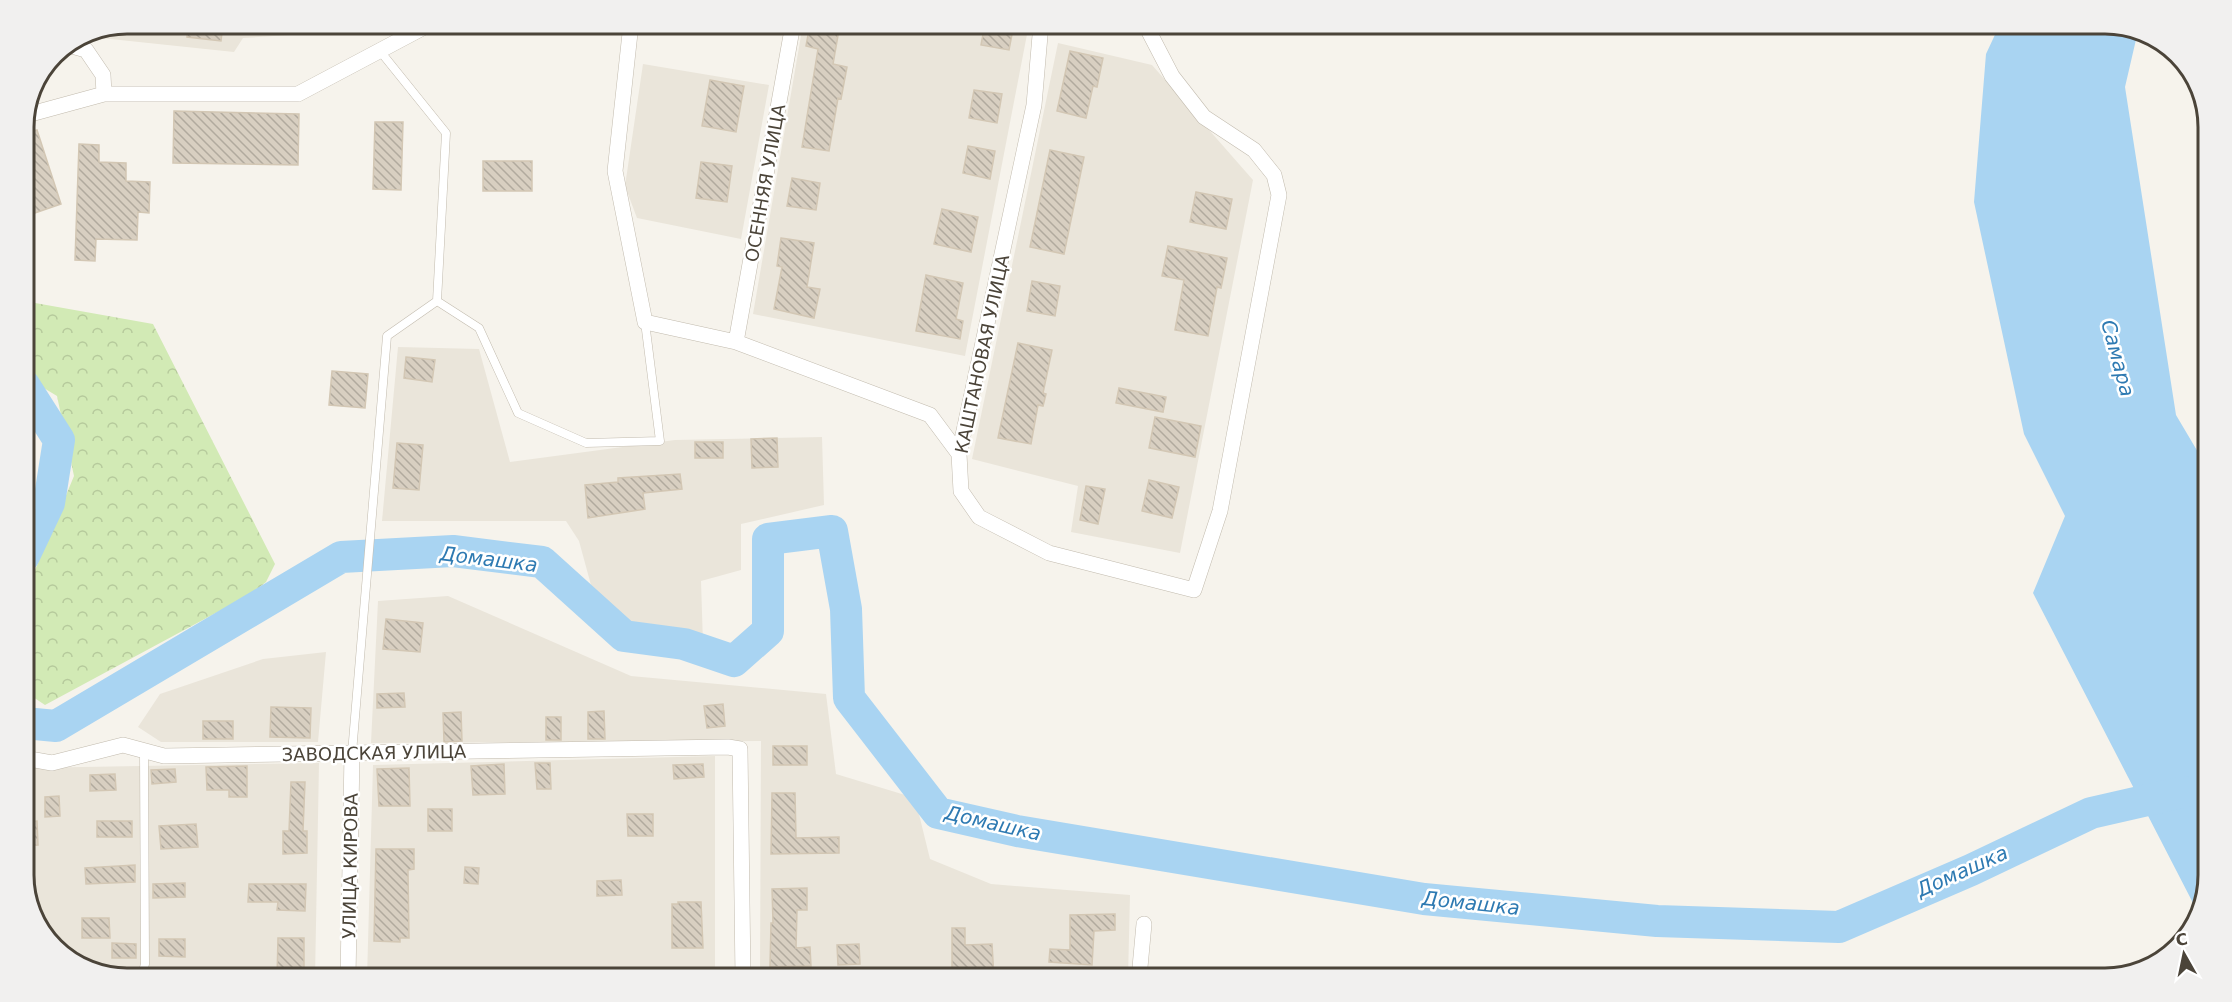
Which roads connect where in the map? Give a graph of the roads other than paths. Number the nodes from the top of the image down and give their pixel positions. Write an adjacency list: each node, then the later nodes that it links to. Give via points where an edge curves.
1 (411, 34): 7 (street)
2 (630, 34): 11 (street, via 615,171)
3 (791, 34): 12 (street, ОСЕННЯЯ УЛИЦА)
4 (1040, 34): 13 (street, КАШТАНОВАЯ УЛИЦА, via 1034,105)
5 (1150, 34): 13 (street, КАШТАНОВАЯ УЛИЦА, via 1172,76 1204,117 1254,150 1274,175 1279,195 1220,511 1194,590 1049,553 978,517 961,491)
6 (80, 48): 8 (street, via 86,50 104,75)
7 (380, 51): 8 (street, via 298,94); 10 (lane, via 446,133)
8 (104, 94): 9 (street)
9 (37, 112)
10 (437, 301): 11 (lane, via 479,328 518,413 586,442 660,441); 15 (lane, via 387,336)
11 (645, 322): 12 (street)
12 (736, 342): 13 (street, via 930,415)
13 (959, 454)
14 (144, 751): 15 (street, ЗАВОДСКАЯ УЛИЦА, via 164,756); 16 (street, ЗАВОДСКАЯ УЛИЦА, via 123,745 52,762); 18 (lane)
15 (352, 753): 19 (street, УЛИЦА КИРОВА); 20 (street, ЗАВОДСКАЯ УЛИЦА, via 740,749)
16 (35, 760)
17 (1144, 924): 21 (street)
18 (145, 968)
19 (348, 968)
20 (743, 968)
21 (1140, 968)

